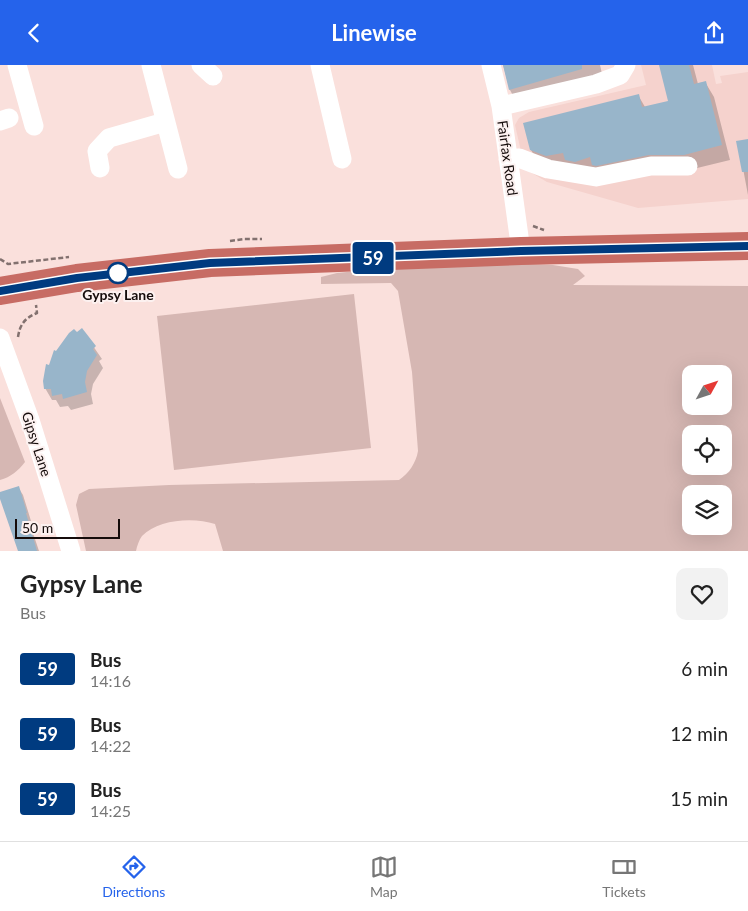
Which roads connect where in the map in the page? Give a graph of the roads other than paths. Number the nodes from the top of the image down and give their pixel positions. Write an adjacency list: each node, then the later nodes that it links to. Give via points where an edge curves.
1 (17, 65): 8 (street)
2 (151, 65): 7 (street)
3 (320, 65): 9 (street)
4 (491, 65): 6 (street, Fairfax Road)
5 (626, 65): 6 (street, via 620,75 596,85)
6 (501, 106): 10 (street, Fairfax Road)
7 (166, 122): 12 (street, via 108,139 97,151); 13 (street)
8 (34, 127)
9 (342, 159)
10 (508, 159): 11 (street, via 519,158 548,169 596,177 651,166); 15 (street, Fairfax Road)
11 (688, 166)
12 (100, 168)
13 (178, 169)
14 (748, 246): 15 (highway)
15 (521, 251): 16 (highway, via 210,263 77,278 30,273)
16 (0, 291)
17 (1, 342): 18 (street, Gipsy Lane, via 30,420)
18 (71, 551)

